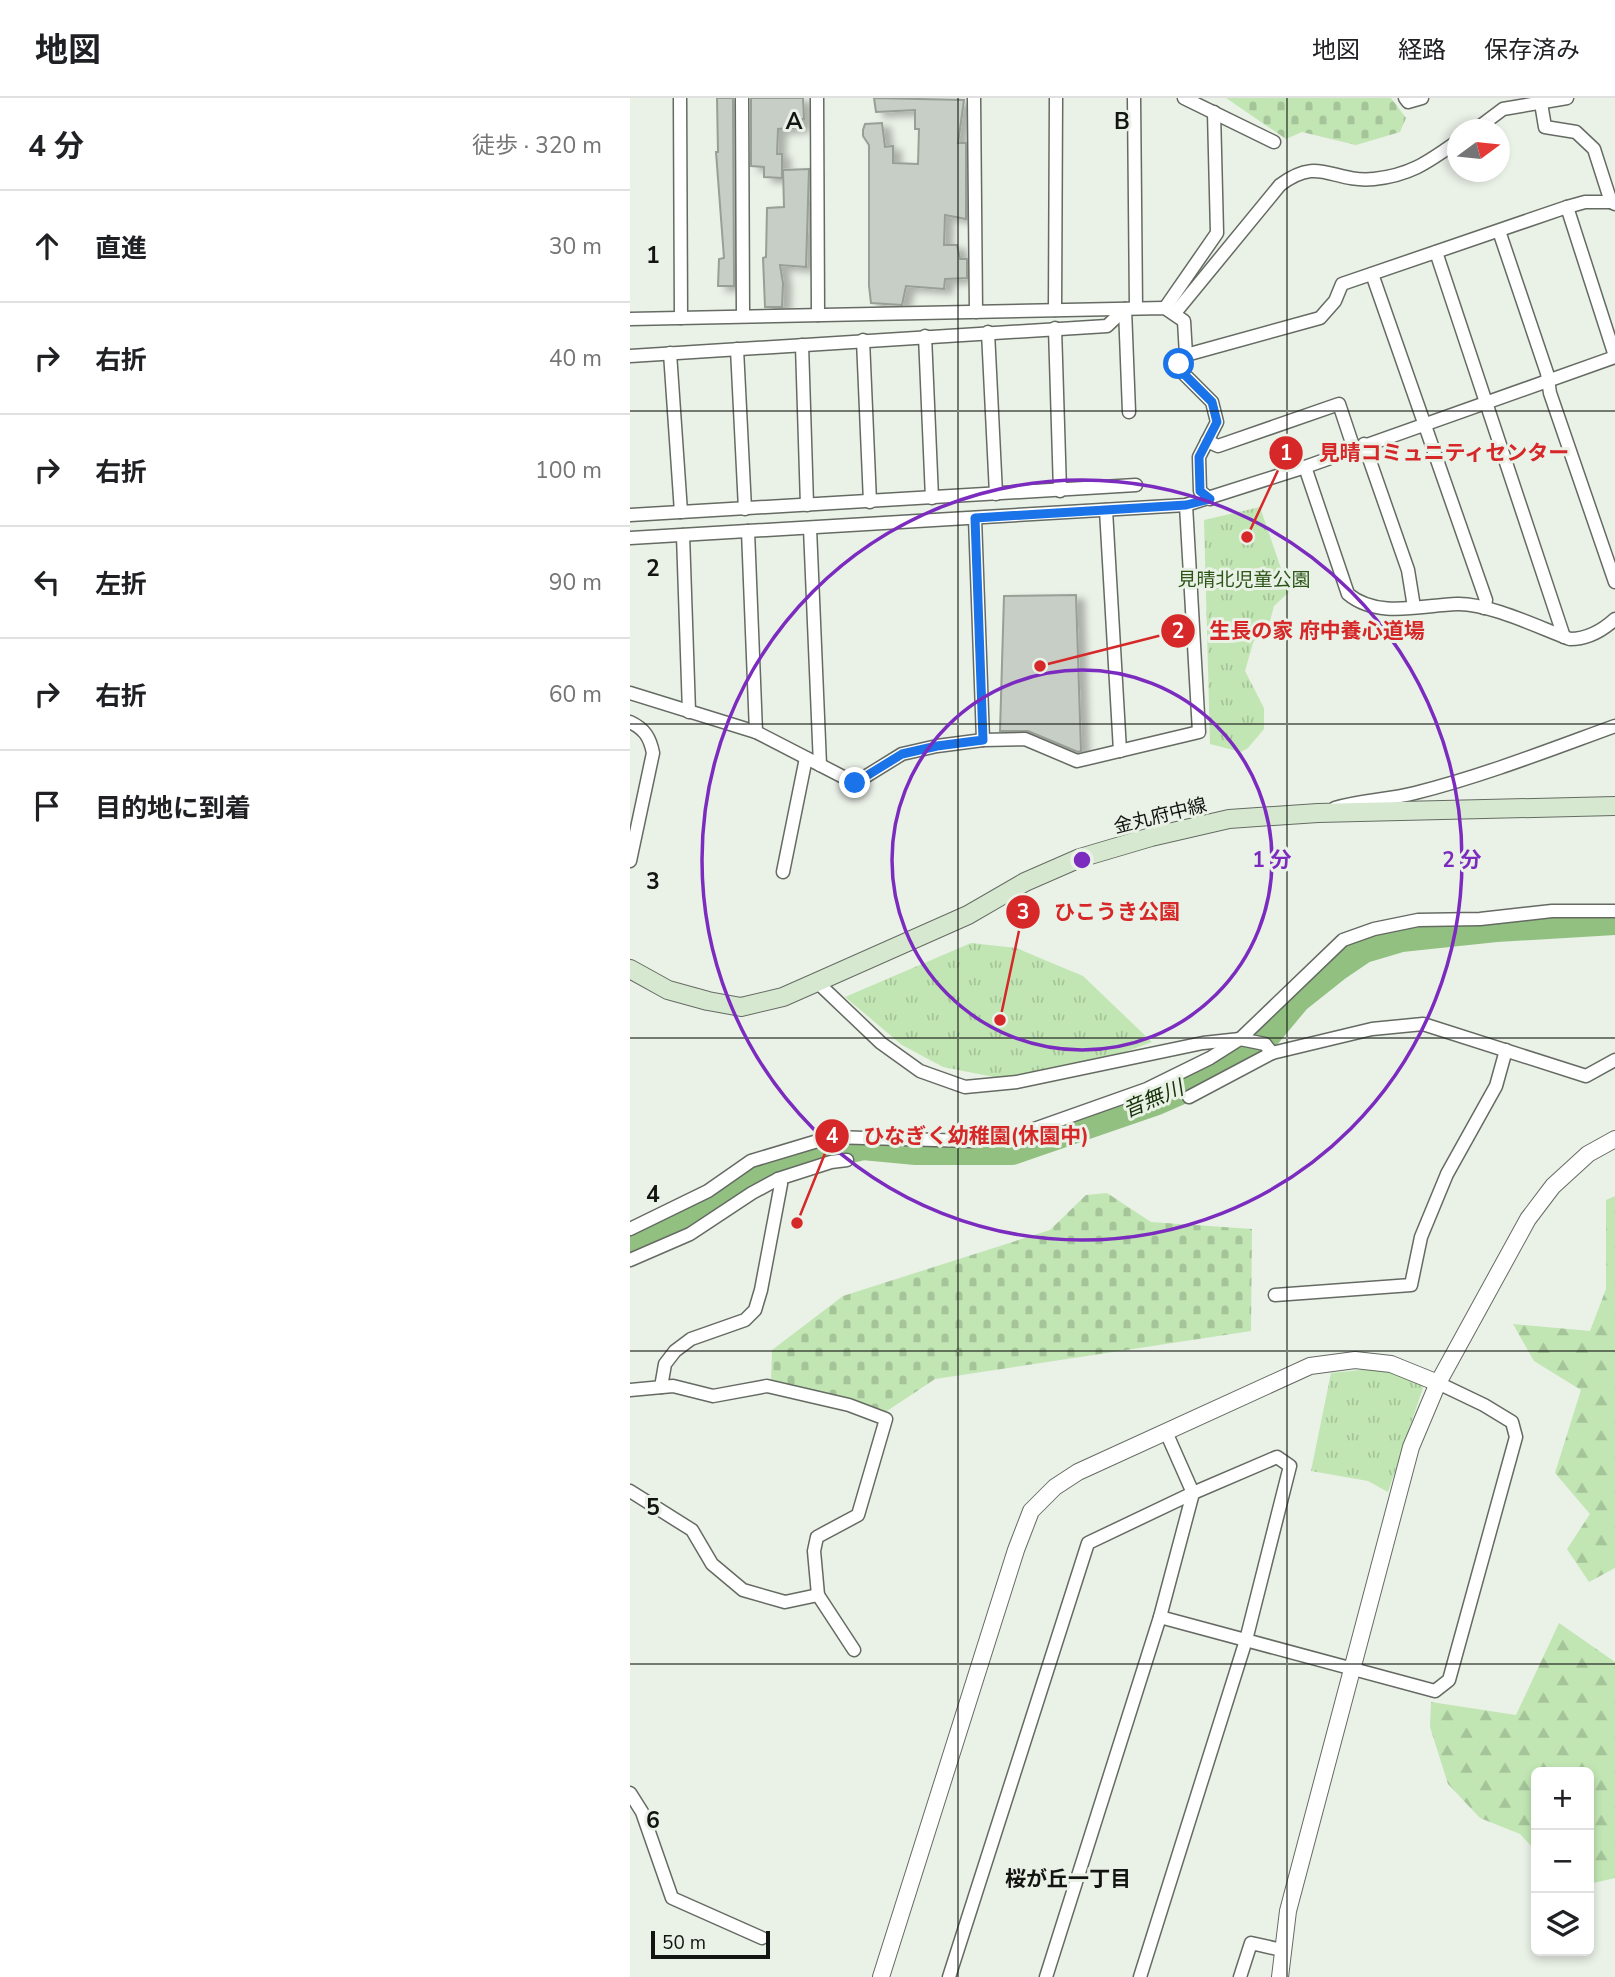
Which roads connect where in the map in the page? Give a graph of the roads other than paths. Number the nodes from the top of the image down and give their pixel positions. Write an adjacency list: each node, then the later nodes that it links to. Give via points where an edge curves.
1 (680, 98): 28 (street)
2 (742, 98): 27 (street)
3 (817, 98): 26 (street)
4 (974, 98): 25 (street)
5 (1056, 98): 23 (street)
6 (1134, 98): 22 (street)
7 (1184, 98): 13 (street)
8 (1405, 98): 9 (street, via 1408,102)
9 (1422, 98)
10 (1567, 98): 12 (street)
11 (1514, 103): 12 (street); 14 (street)
12 (1541, 103): 17 (street, via 1545,127 1576,132 1594,149)
13 (1214, 112): 15 (street); 24 (street, via 1217,233)
14 (1490, 119)
15 (1274, 142)
16 (1447, 150): 24 (street, via 1419,169 1374,179 1312,169 1296,173 1280,185)
17 (1613, 203): 18 (street, via 1585,202)
18 (1567, 208): 19 (street); 39 (street)
19 (1499, 231): 20 (street); 40 (street)
20 (1436, 252): 21 (street); 41 (street)
21 (1372, 274): 37 (street, via 1342,284 1320,318); 43 (street)
22 (1130, 308): 23 (street); 24 (street); 30 (street, via 1107,326); 42 (street)
23 (1055, 310): 25 (street)
24 (1170, 311): 37 (street, via 1184,321)
25 (976, 312): 26 (street)
26 (818, 315): 27 (street)
27 (743, 317): 28 (street)
28 (681, 318): 29 (street)
29 (630, 319)
30 (1055, 327): 31 (street); 48 (street)
31 (988, 332): 32 (street); 49 (street)
32 (925, 337): 33 (street); 50 (street)
33 (863, 341): 34 (street); 52 (street)
34 (802, 345): 35 (street); 53 (street)
35 (737, 349): 36 (street); 55 (street)
36 (670, 354): 38 (street); 57 (street)
37 (1186, 355): 44 (street, via 1179,364 1182,372 1212,402 1217,422)
38 (630, 356)
39 (1615, 356): 40 (street)
40 (1548, 380): 41 (street); 64 (street)
41 (1486, 402): 43 (street); 68 (street)
42 (1129, 412)
43 (1424, 424): 45 (street); 66 (street, via 1486,600)
44 (1207, 441): 45 (street, via 1218,446 1339,404); 51 (street, via 1199,457 1200,491)
45 (1359, 447): 46 (street); 65 (street, via 1408,570)
46 (1305, 467): 51 (street); 65 (street, via 1348,594 1359,603 1388,609)
47 (1136, 485): 48 (street)
48 (1060, 491): 49 (street)
49 (996, 494): 50 (street)
50 (932, 498): 52 (street)
51 (1210, 499): 54 (street)
52 (870, 502): 53 (street)
53 (807, 505): 55 (street)
54 (1186, 505): 56 (street); 75 (street, via 1199,732)
55 (745, 509): 57 (street)
56 (1106, 510): 59 (street); 75 (street)
57 (681, 512): 58 (street)
58 (630, 515)
59 (975, 518): 60 (street); 74 (street)
60 (810, 528): 61 (street); 77 (street)
61 (748, 531): 62 (street); 73 (street)
62 (683, 535): 63 (street); 70 (street)
63 (630, 538)
64 (1615, 582)
65 (1414, 607): 66 (street, via 1460,604)
66 (1484, 608): 68 (street)
67 (1615, 619): 68 (street, via 1580,639)
68 (1564, 637)
69 (630, 693): 70 (street)
70 (689, 712): 73 (street)
71 (630, 722): 80 (street, via 649,737 653,753)
72 (1615, 726): 79 (street, via 1471,777)
73 (756, 732): 76 (street)
74 (983, 740): 75 (street, via 1025,739 1077,761); 77 (street, via 902,754 855,783)
75 (1120, 751)
76 (806, 758): 77 (street); 81 (street)
77 (820, 765)
78 (1615, 806): 79 (main road, 金丸府中線)
79 (1318, 813): 84 (main road, 金丸府中線, via 1229,819 1080,858 1025,882 968,915)
80 (630, 861)
81 (783, 872)
82 (1615, 911): 85 (street, via 1418,920 1374,929 1343,940)
83 (630, 969): 84 (main road, 金丸府中線, via 668,989 741,1007 783,997)
84 (817, 982): 85 (street, via 881,1043 919,1071 965,1087 1017,1082)
85 (1240, 1038): 86 (street); 93 (street, via 1147,1089 1017,1135 971,1142 831,1137 771,1154)
86 (1269, 1049): 87 (street, via 1423,1024); 89 (street)
87 (1506, 1050): 88 (street, via 1586,1076); 95 (street, via 1496,1086 1447,1174 1422,1237 1411,1285)
88 (1615, 1060)
89 (1189, 1097)
90 (1615, 1139): 96 (street, via 1588,1154 1561,1178 1528,1219)
91 (847, 1160): 92 (street)
92 (778, 1179): 94 (street, via 690,1234); 97 (street, via 781,1184 755,1310 745,1320 691,1339 675,1351 665,1364)
93 (630, 1229)
94 (630, 1260)
95 (1275, 1294)
96 (1437, 1383): 99 (street, via 1391,1364 1355,1360 1310,1366); 106 (street, via 1411,1447); 106 (street, via 1511,1422 1516,1437 1449,1680 1435,1692)
97 (661, 1387): 98 (street); 102 (street, via 713,1396 767,1386 849,1405 886,1419 858,1516 817,1537)
98 (630, 1390)
99 (1166, 1432): 101 (street); 110 (street, via 1078,1472 1031,1511)
100 (630, 1491): 102 (street, via 692,1530 712,1564 743,1590 785,1602)
101 (1192, 1493): 103 (street); 104 (street, via 1277,1457 1290,1466); 111 (street, via 1088,1542)
102 (818, 1595): 105 (street)
103 (1160, 1616): 104 (street); 112 (street)
104 (1246, 1640): 106 (street); 113 (street)
105 (854, 1650)
106 (1352, 1668): 109 (street)
107 (630, 1793): 108 (street, via 642,1812 672,1898)
108 (762, 1938)
109 (1282, 1950): 114 (street, via 1251,1943); 115 (street)
110 (881, 1977)
111 (950, 1977)
112 (1046, 1977)
113 (1140, 1977)
114 (1240, 1977)
115 (1280, 1977)

